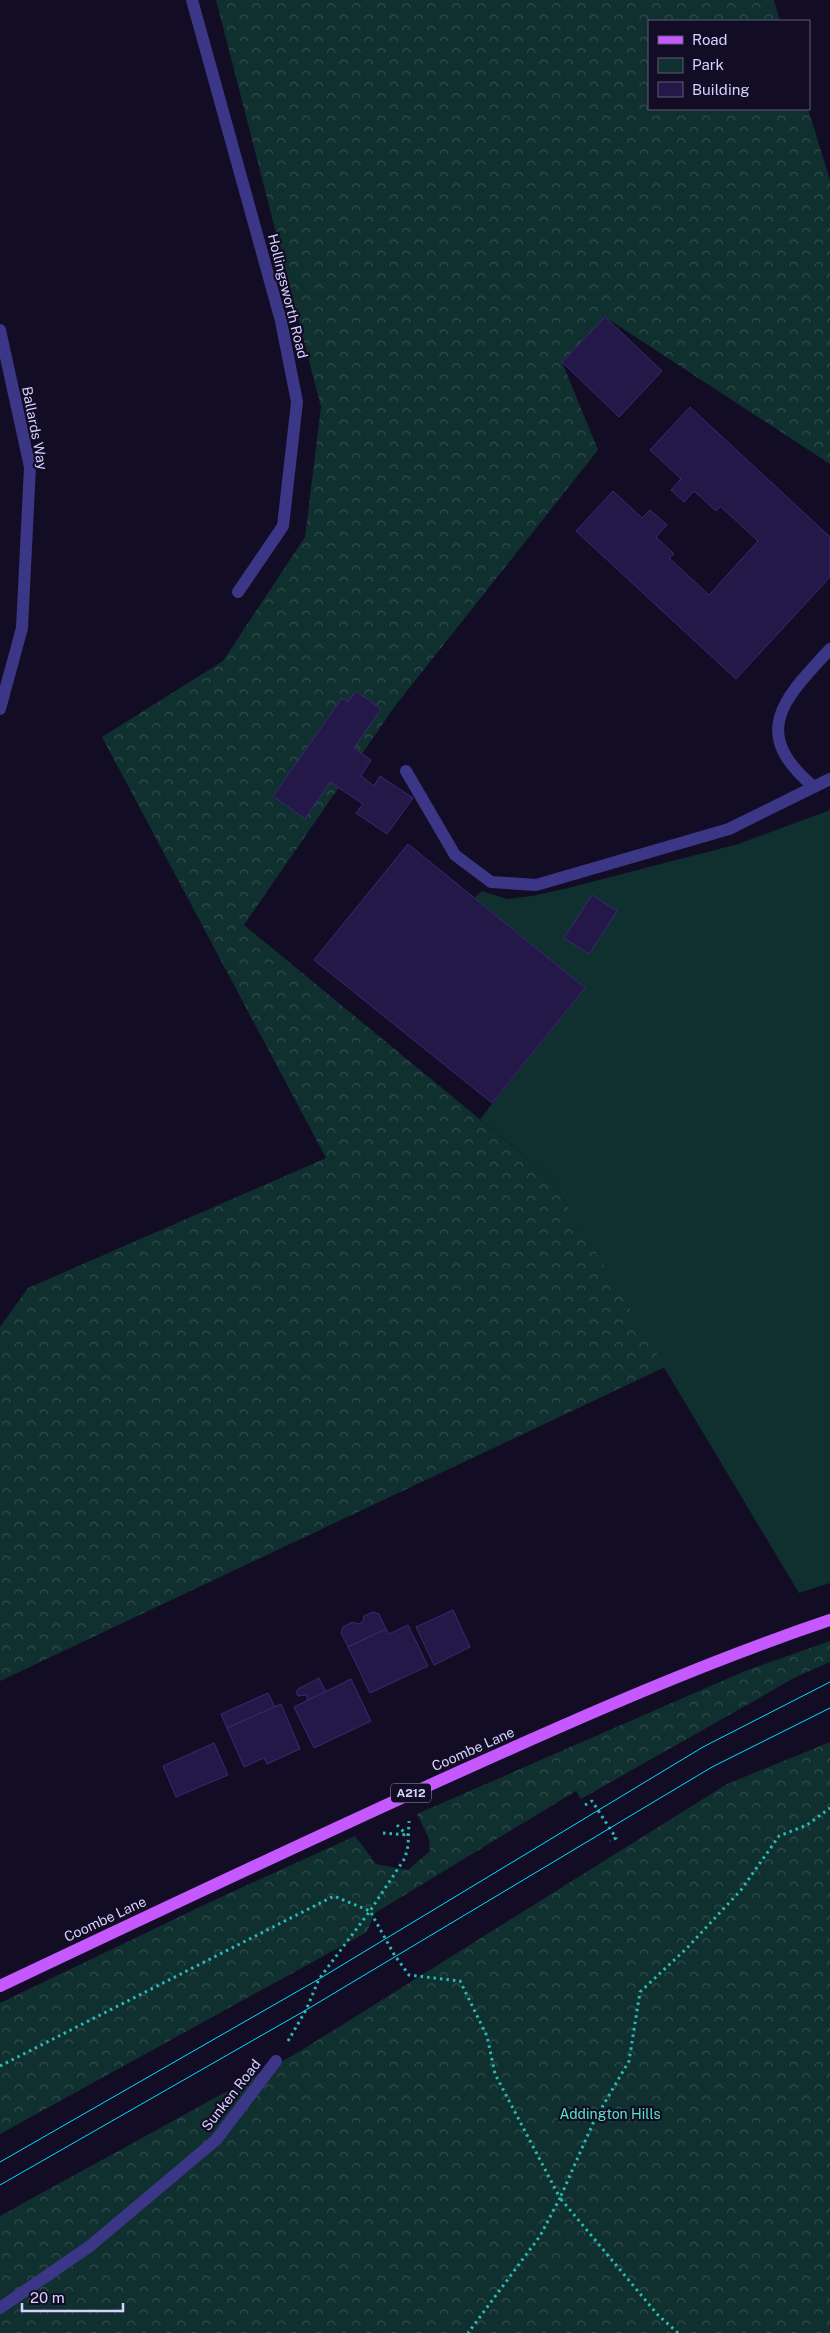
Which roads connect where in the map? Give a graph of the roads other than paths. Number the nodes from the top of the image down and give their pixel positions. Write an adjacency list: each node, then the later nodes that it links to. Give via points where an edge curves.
1 (192, 0): 3 (street, Hollingsworth Road, via 281,321 297,402 283,526)
2 (0, 330): 5 (street, Ballards Way, via 30,467 22,628)
3 (238, 592)
4 (830, 649): 8 (street, via 798,684 778,720 780,742 788,760 797,773)
5 (0, 709)
6 (406, 771): 8 (street, via 455,855 490,882 536,885 729,829)
7 (830, 779): 8 (street)
8 (814, 787)
9 (830, 1620): 10 (main road, Coombe Lane / A212, via 762,1644 543,1734)
10 (0, 1986)
11 (276, 2061): 12 (street, Sunken Road, via 216,2140 90,2246)
12 (0, 2308)

